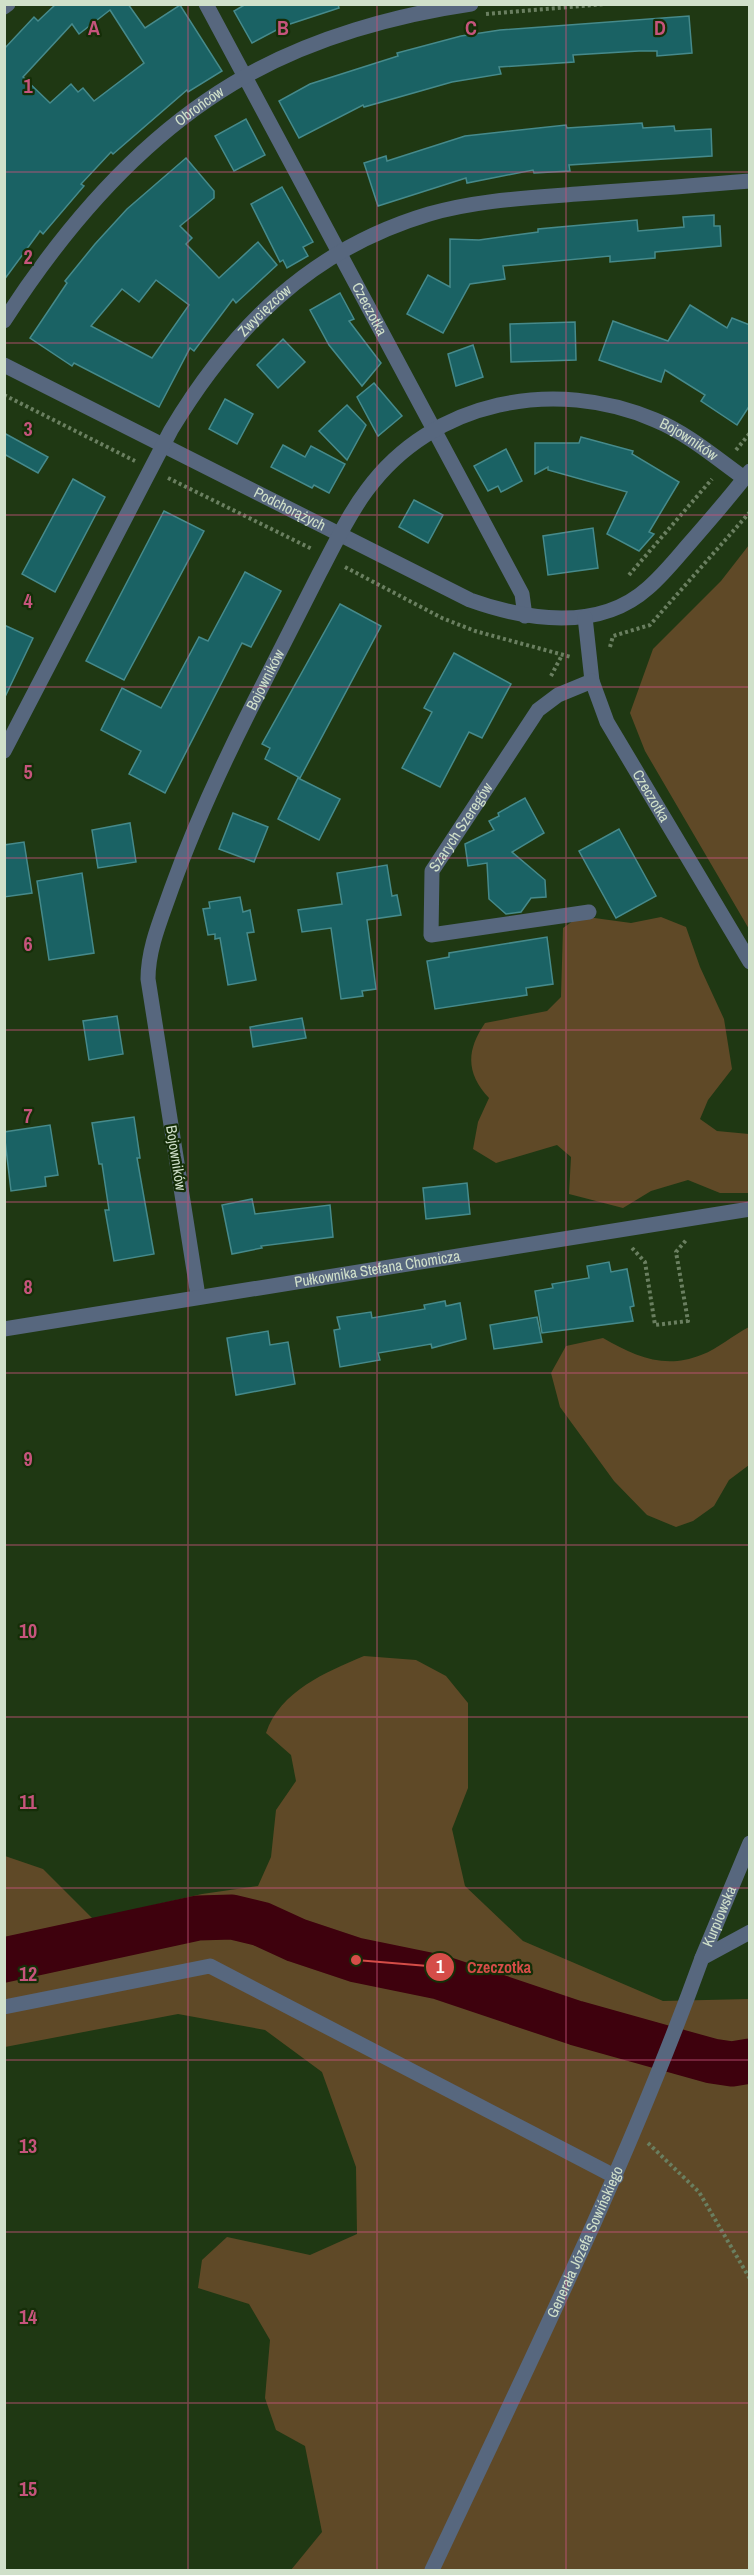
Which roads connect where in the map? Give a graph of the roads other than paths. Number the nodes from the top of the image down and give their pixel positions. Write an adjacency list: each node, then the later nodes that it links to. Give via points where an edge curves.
1 (8, 4): 4 (street)
2 (206, 4): 5 (street, Czeczotka)
3 (471, 4): 5 (street, Obrońców, via 415,14 353,32)
4 (4, 8)
5 (245, 76): 7 (street, Czeczotka); 8 (street, Obrońców, via 170,130 88,208 34,274)
6 (750, 181): 7 (street, Zwycięzców, via 473,204 390,229)
7 (340, 254): 10 (street, Czeczotka); 11 (street, Zwycięzców, via 289,287 243,328 191,397)
8 (4, 321)
9 (4, 365): 11 (street, Podchorążych)
10 (433, 430): 12 (street, Bojowników, via 502,403 552,398 591,400 656,420 724,465); 13 (street, Bojowników, via 381,473); 14 (street, Czeczotka, via 522,594)
11 (163, 447): 13 (street, Podchorążych); 17 (street, Zwycięzców)
12 (747, 475): 15 (street, Podchorążych, via 648,588 621,605)
13 (340, 535): 14 (street, Podchorążych, via 470,600); 21 (street, Bojowników, via 208,794 148,963)
14 (525, 616): 15 (street, Podchorążych)
15 (585, 617): 16 (street, Czeczotka)
16 (592, 681): 18 (street, Szarych Szeregów, via 558,695 538,710 432,871 431,935); 19 (street, Czeczotka, via 607,722)
17 (4, 751)
18 (589, 912)
19 (750, 962)
20 (750, 1209): 21 (street, Pułkownika Stefana Chomicza)
21 (198, 1296): 22 (street, Pułkownika Stefana Chomicza)
22 (4, 1329)
23 (750, 1843): 25 (street, Kurpiowska)
24 (750, 1932): 25 (street)
25 (702, 1958): 27 (street, Generała Józefa Sowińskiego)
26 (4, 2007): 27 (street, via 210,1966)
27 (616, 2177): 28 (street, Generała Józefa Sowińskiego)
28 (432, 2571)

